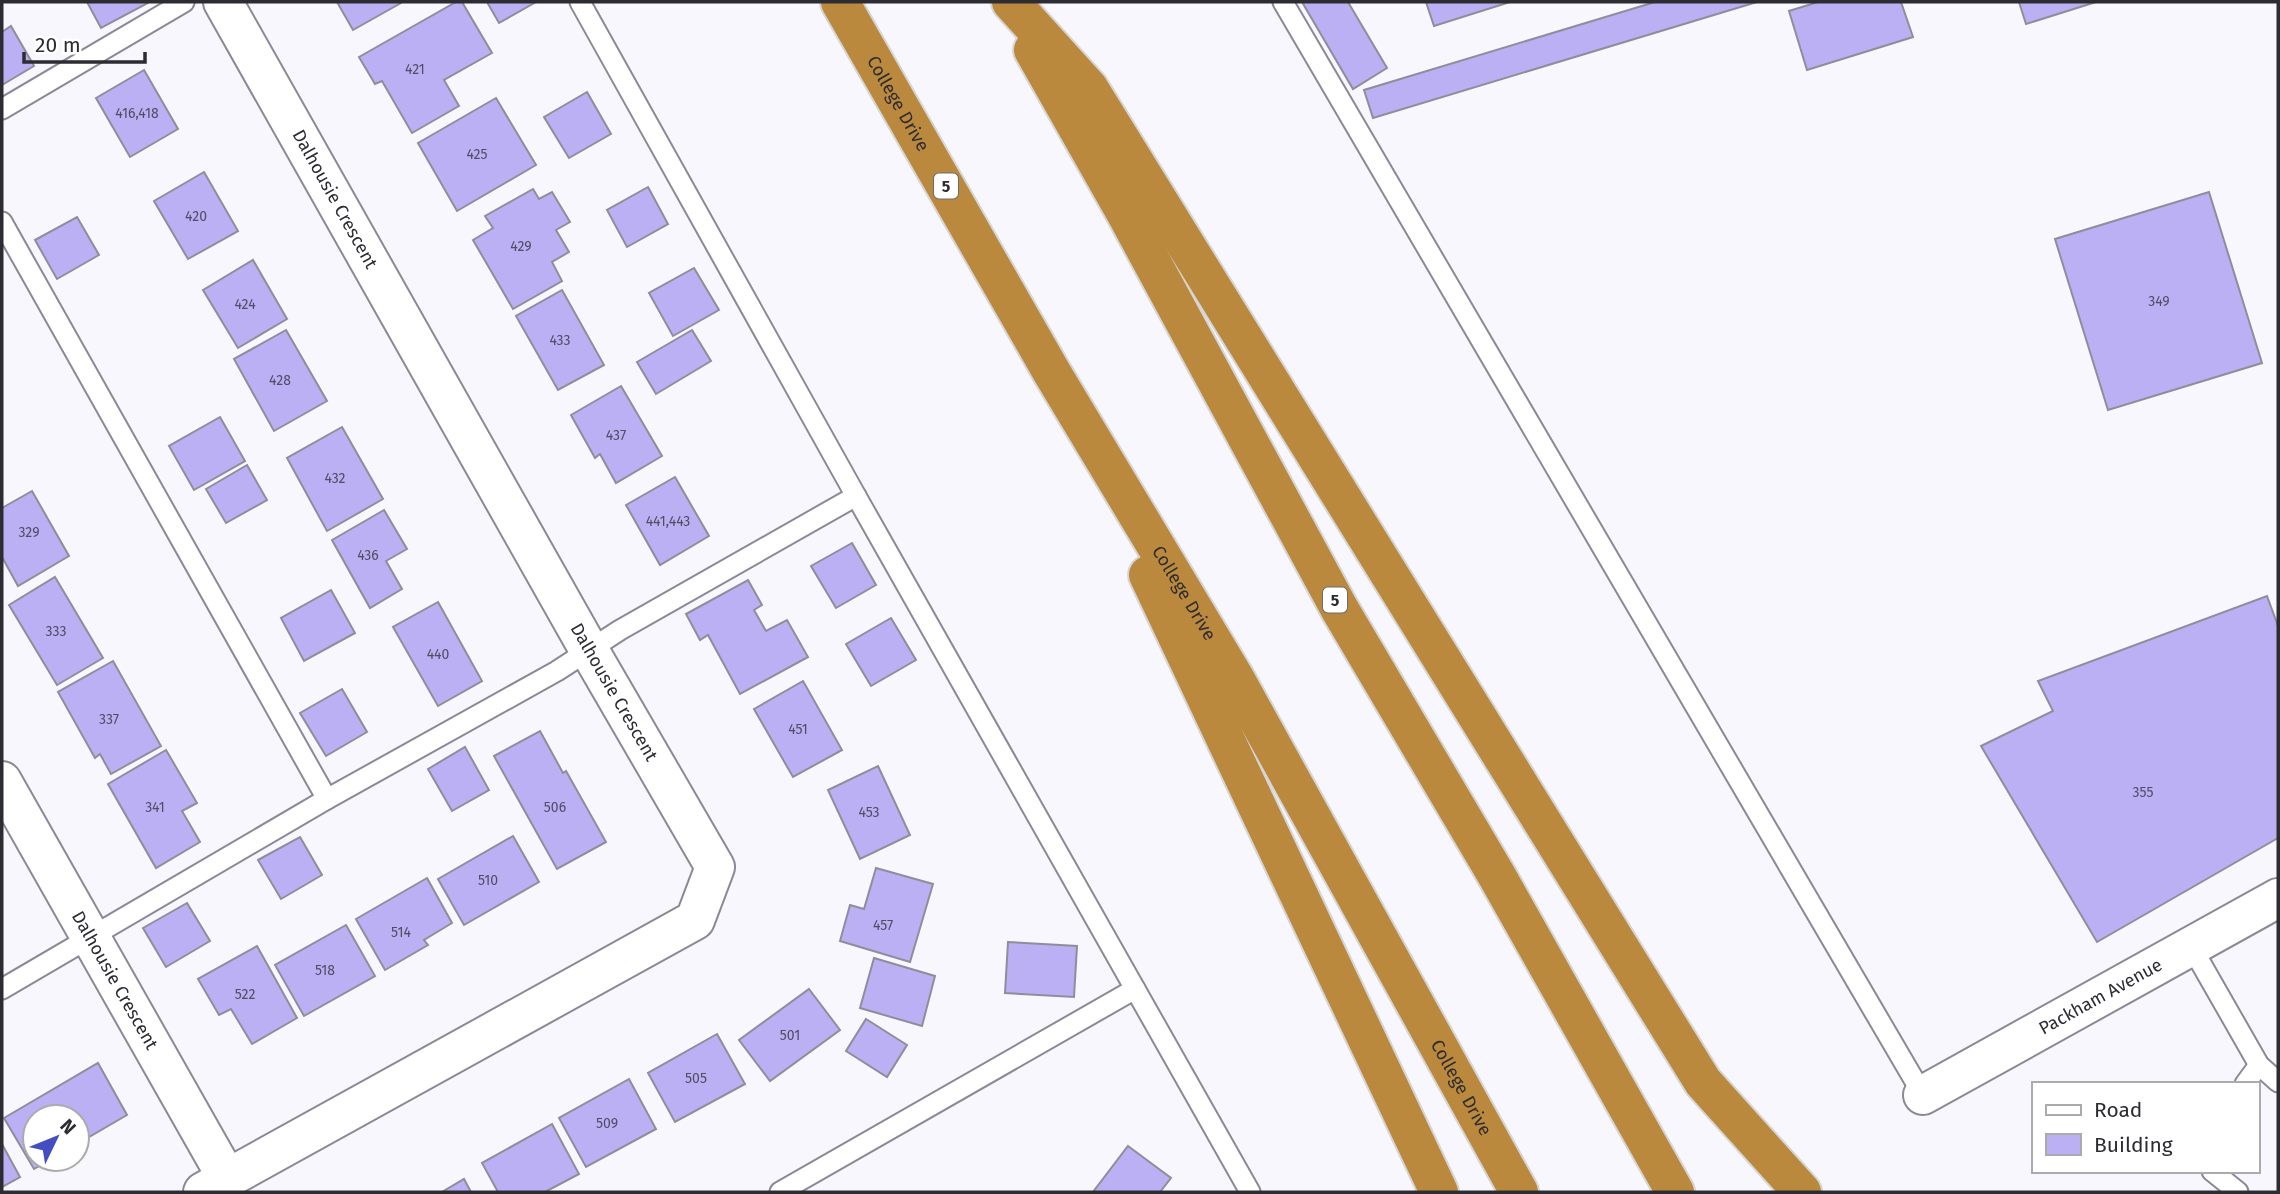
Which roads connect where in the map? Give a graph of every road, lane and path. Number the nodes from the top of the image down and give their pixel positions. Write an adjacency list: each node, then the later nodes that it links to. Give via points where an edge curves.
1 (184, 2): 7 (lane)
2 (223, 2): 11 (street, Dalhousie Crescent)
3 (580, 2): 10 (lane)
4 (840, 2): 9 (highway, College Drive / 5)
5 (1009, 2): 29 (highway, 5, via 1339,608); 30 (highway, via 1089,89 1703,1082)
6 (1283, 2): 22 (lane)
7 (2, 109)
8 (2, 222): 13 (lane)
9 (1051, 371): 27 (highway); 28 (highway, College Drive / 5, via 1235,678)
10 (856, 496): 11 (lane); 18 (lane)
11 (589, 650): 13 (lane); 24 (street, Dalhousie Crescent, via 715,867 695,920)
12 (2, 781): 15 (street, Dalhousie Crescent)
13 (327, 799): 15 (lane)
14 (2278, 898): 16 (street, Packham Avenue)
15 (91, 937): 17 (lane); 24 (street, Dalhousie Crescent)
16 (2191, 946): 19 (lane); 22 (street, Packham Avenue)
17 (2, 989)
18 (1135, 989): 25 (lane); 26 (lane)
19 (2259, 1065): 20 (lane); 21 (lane)
20 (2246, 1082)
21 (2278, 1082)
22 (1923, 1095)
23 (2214, 1173): 31 (lane)
24 (215, 1185)
25 (780, 1192)
26 (1250, 1192)
27 (1439, 1192)
28 (1519, 1192)
29 (1675, 1192)
30 (1802, 1192)
31 (2238, 1192)

